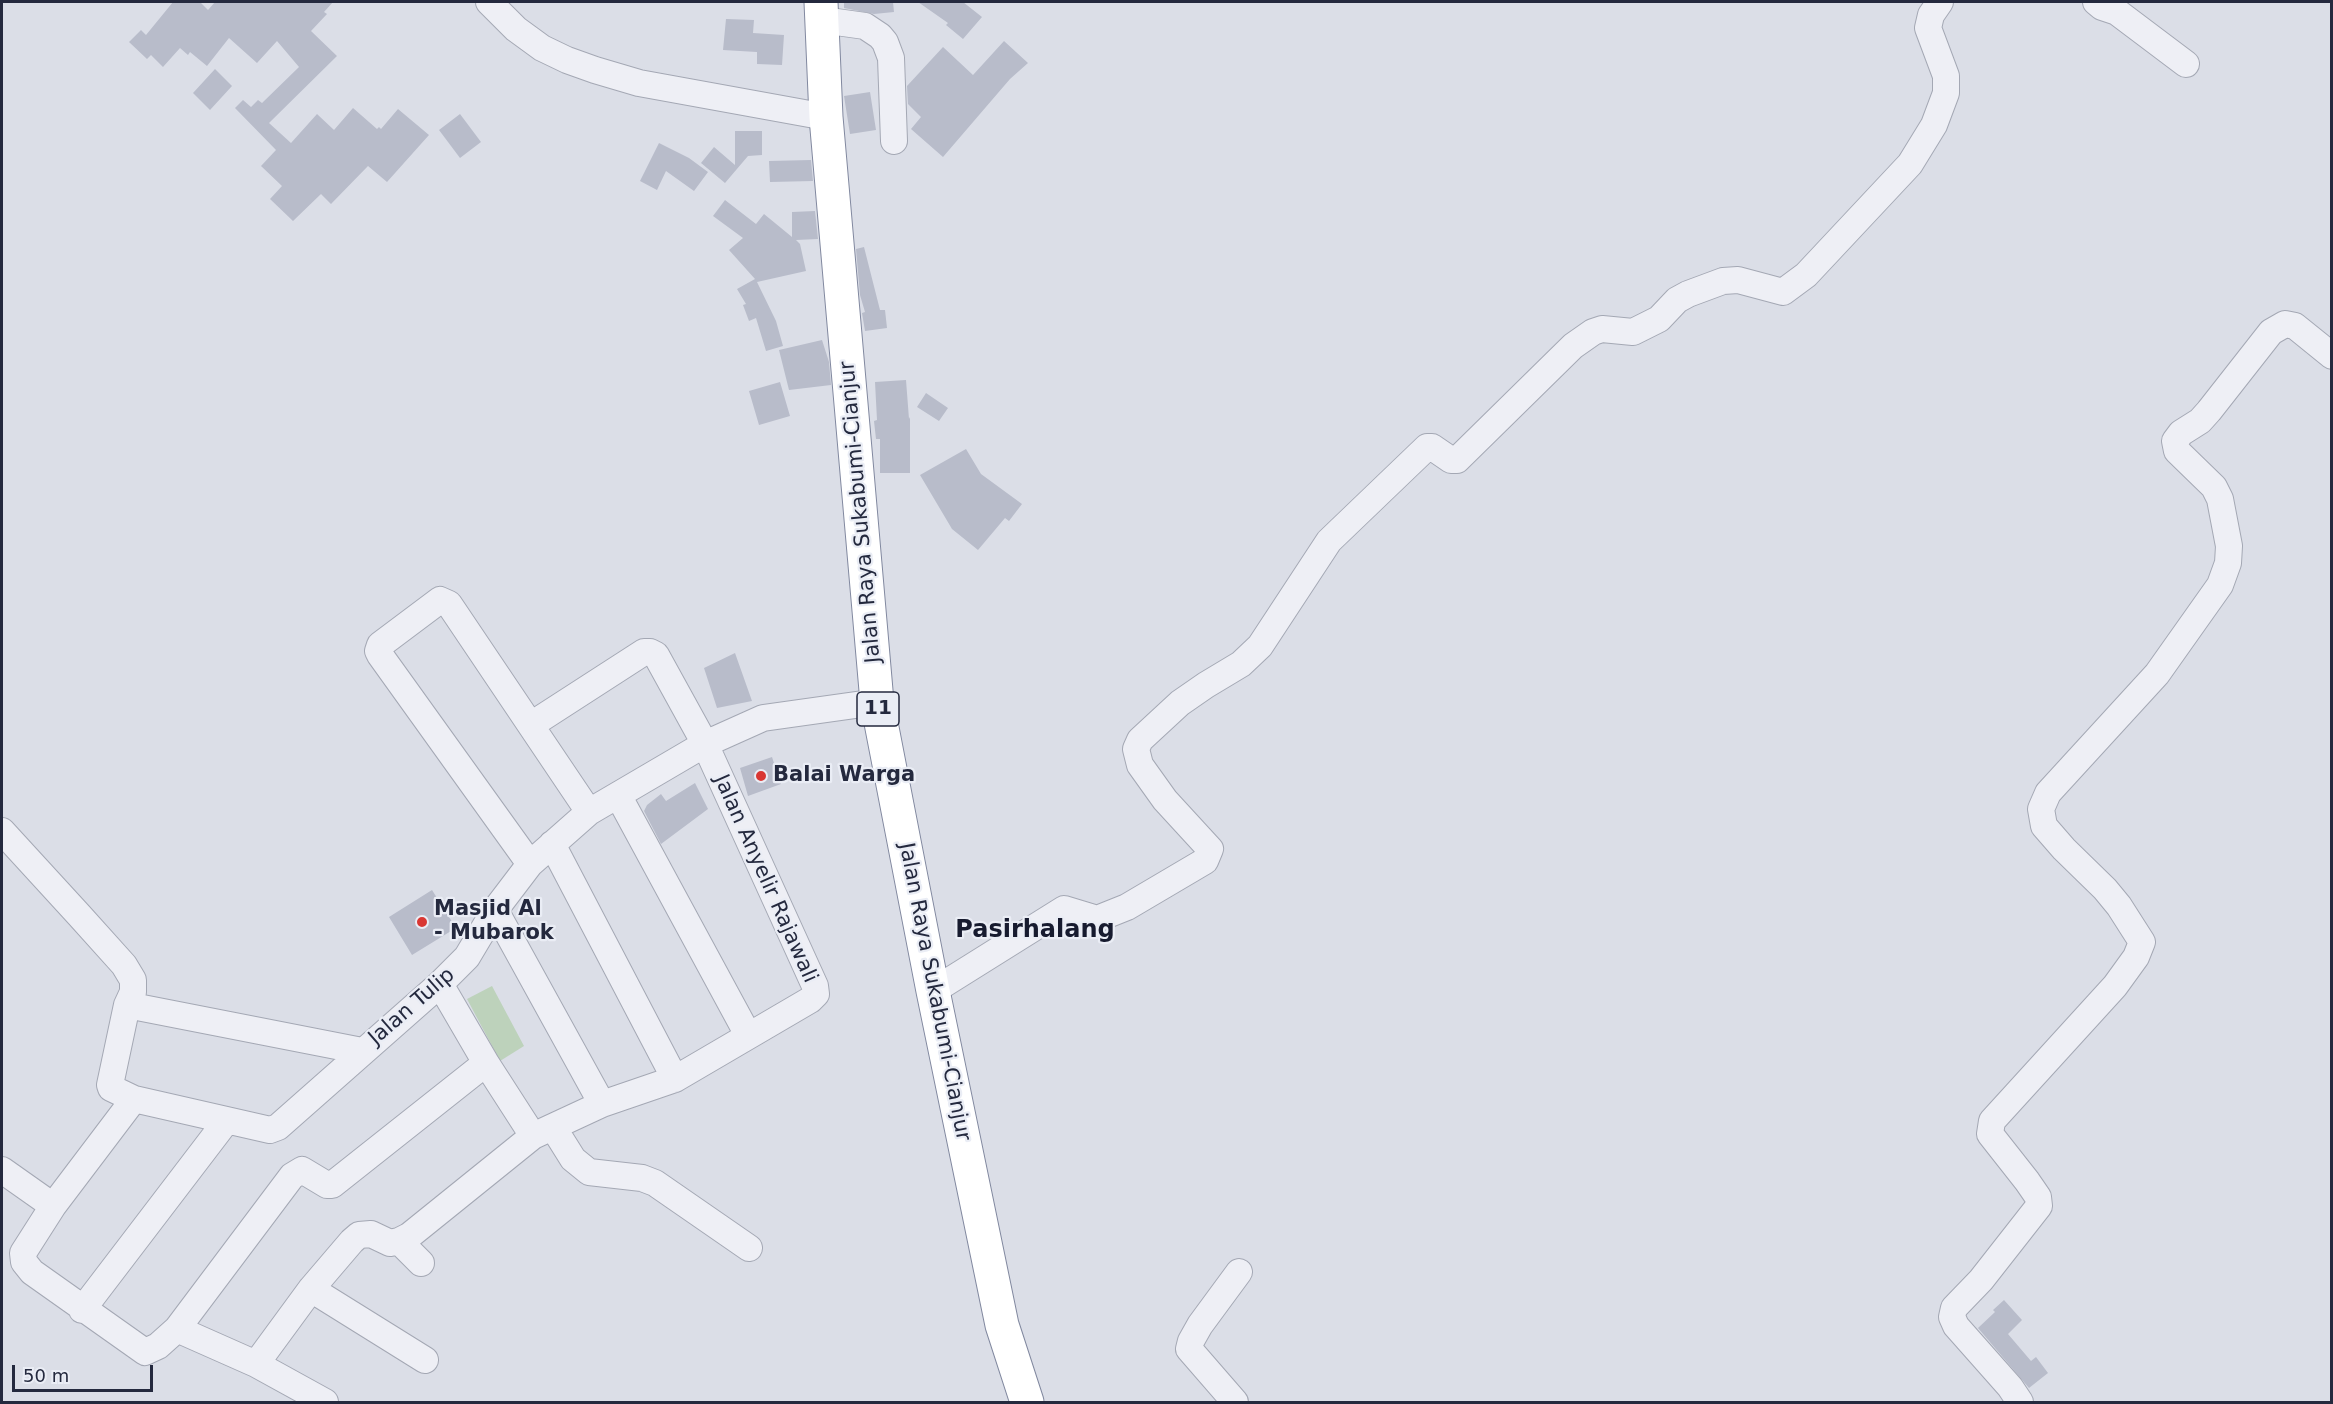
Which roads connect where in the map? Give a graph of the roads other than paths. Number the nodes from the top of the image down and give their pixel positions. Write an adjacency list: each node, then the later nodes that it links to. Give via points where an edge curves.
1 (489, 2): 6 (street, via 542,48 595,70 639,83)
2 (1940, 2): 19 (street, via 1928,27 1946,76 1946,93 1934,125 1910,164 1806,275 1783,292 1738,280 1723,281 1677,300 1659,319 1633,332 1593,332 1573,346 1457,460 1427,447 1329,541 1260,645 1241,664 1180,703 1140,740 1136,749 1140,765 1165,800 1210,849 1205,861 1127,907 1097,919 1064,909)
3 (2096, 2): 5 (street, via 2117,12)
4 (822, 11): 6 (highway, Jalan Raya Sukabumi-Cianjur / 11); 7 (street, via 865,26 885,42 891,58)
5 (2186, 64)
6 (826, 117): 9 (highway, Jalan Raya Sukabumi-Cianjur / 11)
7 (894, 141)
8 (2331, 356): 43 (street, via 2295,326 2285,324 2271,332 2209,411 2175,441 2177,451 2214,487 2220,499 2229,546 2220,585 2157,674 2048,793 2041,809 2043,826 2105,889 2142,942 2115,986 1992,1121 1990,1134 2038,1197 2039,1206 1954,1308 1952,1317)
9 (877, 702): 11 (street, Jalan Tulip, via 764,718); 19 (highway, Jalan Raya Sukabumi-Cianjur / 11)
10 (531, 725): 11 (street, Jalan Anyelir Rajawali, via 650,652 656,655); 13 (street); 16 (street, via 444,600 380,645 380,655)
11 (705, 744): 12 (street, Jalan Tulip); 21 (street, Jalan Anyelir Rajawali, via 815,986 816,994 810,1000)
12 (618, 795): 13 (street, Jalan Tulip); 21 (street)
13 (589, 812): 15 (street, Jalan Tulip)
14 (2, 831): 20 (street, via 124,965 133,980)
15 (552, 844): 16 (street, Jalan Tulip); 24 (street)
16 (530, 864): 17 (street, Jalan Tulip)
17 (495, 910): 18 (street, Jalan Tulip, via 467,957); 26 (street)
18 (440, 984): 22 (street, Jalan Tulip); 23 (street)
19 (933, 991): 41 (highway, Jalan Raya Sukabumi-Cianjur / 11, via 1002,1325)
20 (127, 1005): 22 (street); 25 (street, Jalan Tulip, via 110,1085 114,1091)
21 (748, 1035): 24 (street, Jalan Anyelir Rajawali)
22 (362, 1051): 27 (street, Jalan Tulip, via 278,1127 270,1130)
23 (486, 1063): 28 (street); 37 (street, via 337,1182 327,1185 302,1170 292,1176)
24 (675, 1079): 26 (street, Jalan Anyelir Rajawali)
25 (134, 1099): 27 (street, Jalan Tulip); 30 (street)
26 (602, 1104): 28 (street, Jalan Anyelir Rajawali)
27 (226, 1120): 36 (street)
28 (543, 1131): 31 (street, Jalan Anyelir Rajawali); 32 (street, via 589,1172 655,1183)
29 (2, 1170): 30 (street)
30 (53, 1206): 36 (street, via 23,1253 24,1262)
31 (399, 1241): 33 (street); 35 (street, via 390,1243 371,1234 359,1235)
32 (749, 1248)
33 (421, 1263)
34 (1239, 1272): 42 (street, via 1200,1324 1190,1349)
35 (311, 1289): 38 (street); 39 (street)
36 (82, 1310): 37 (street, via 145,1352)
37 (177, 1329): 39 (street)
38 (425, 1360)
39 (256, 1364): 40 (street)
40 (325, 1402)
41 (1027, 1402)
42 (1235, 1402)
43 (2020, 1402)

